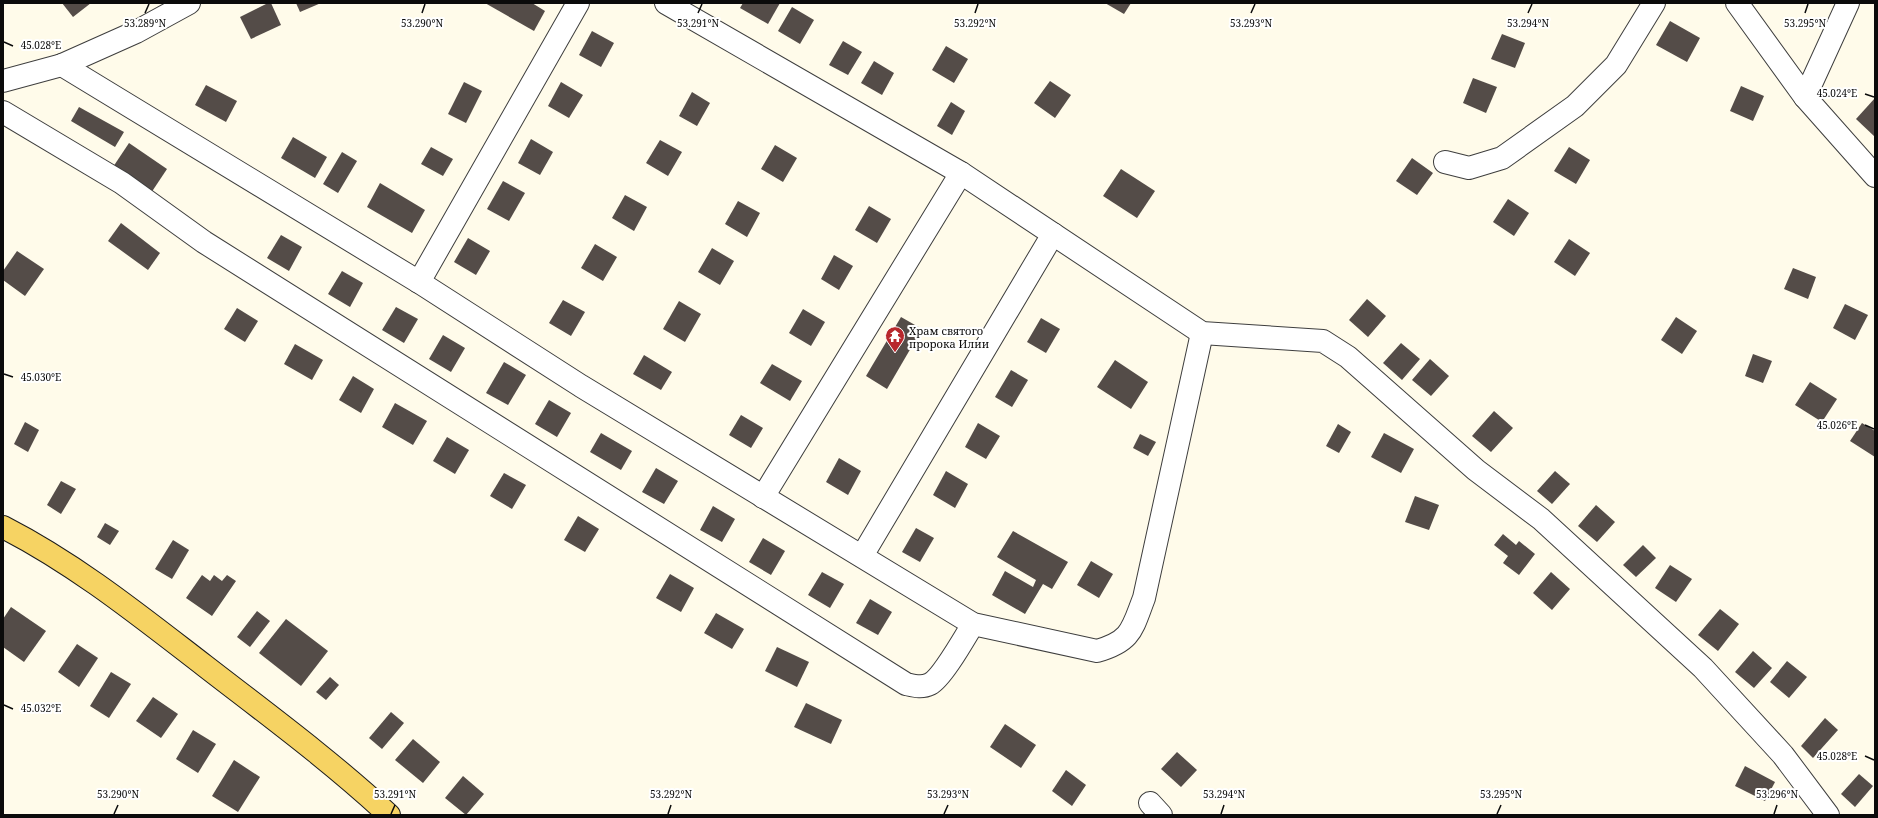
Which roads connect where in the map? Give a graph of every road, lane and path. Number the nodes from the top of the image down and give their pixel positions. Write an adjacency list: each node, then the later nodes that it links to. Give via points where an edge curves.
1 (189, 3): 7 (street, via 136,32)
2 (578, 3): 15 (street)
3 (666, 3): 12 (street)
4 (1654, 3): 11 (street, via 1616,65 1575,106 1502,158 1469,168)
5 (1737, 3): 9 (street)
6 (1848, 3): 9 (street)
7 (62, 65): 8 (street); 15 (street)
8 (3, 81)
9 (1805, 97): 13 (street)
10 (3, 112): 20 (street, via 122,183 204,242 906,684 920,687 931,684 942,672)
11 (1445, 162)
12 (961, 173): 14 (street); 17 (street)
13 (1875, 176)
14 (1053, 234): 16 (street); 19 (street)
15 (419, 282): 17 (street, via 581,386)
16 (1202, 333): 20 (street, via 1144,598 1130,634 1113,646 1097,651); 22 (street, via 1323,341 1348,357 1476,470 1541,519 1703,668 1783,755)
17 (764, 497): 19 (street)
18 (3, 528): 21 (main road, via 99,584 294,735)
19 (862, 556): 20 (street)
20 (973, 624)
21 (389, 815)
22 (1828, 815)

